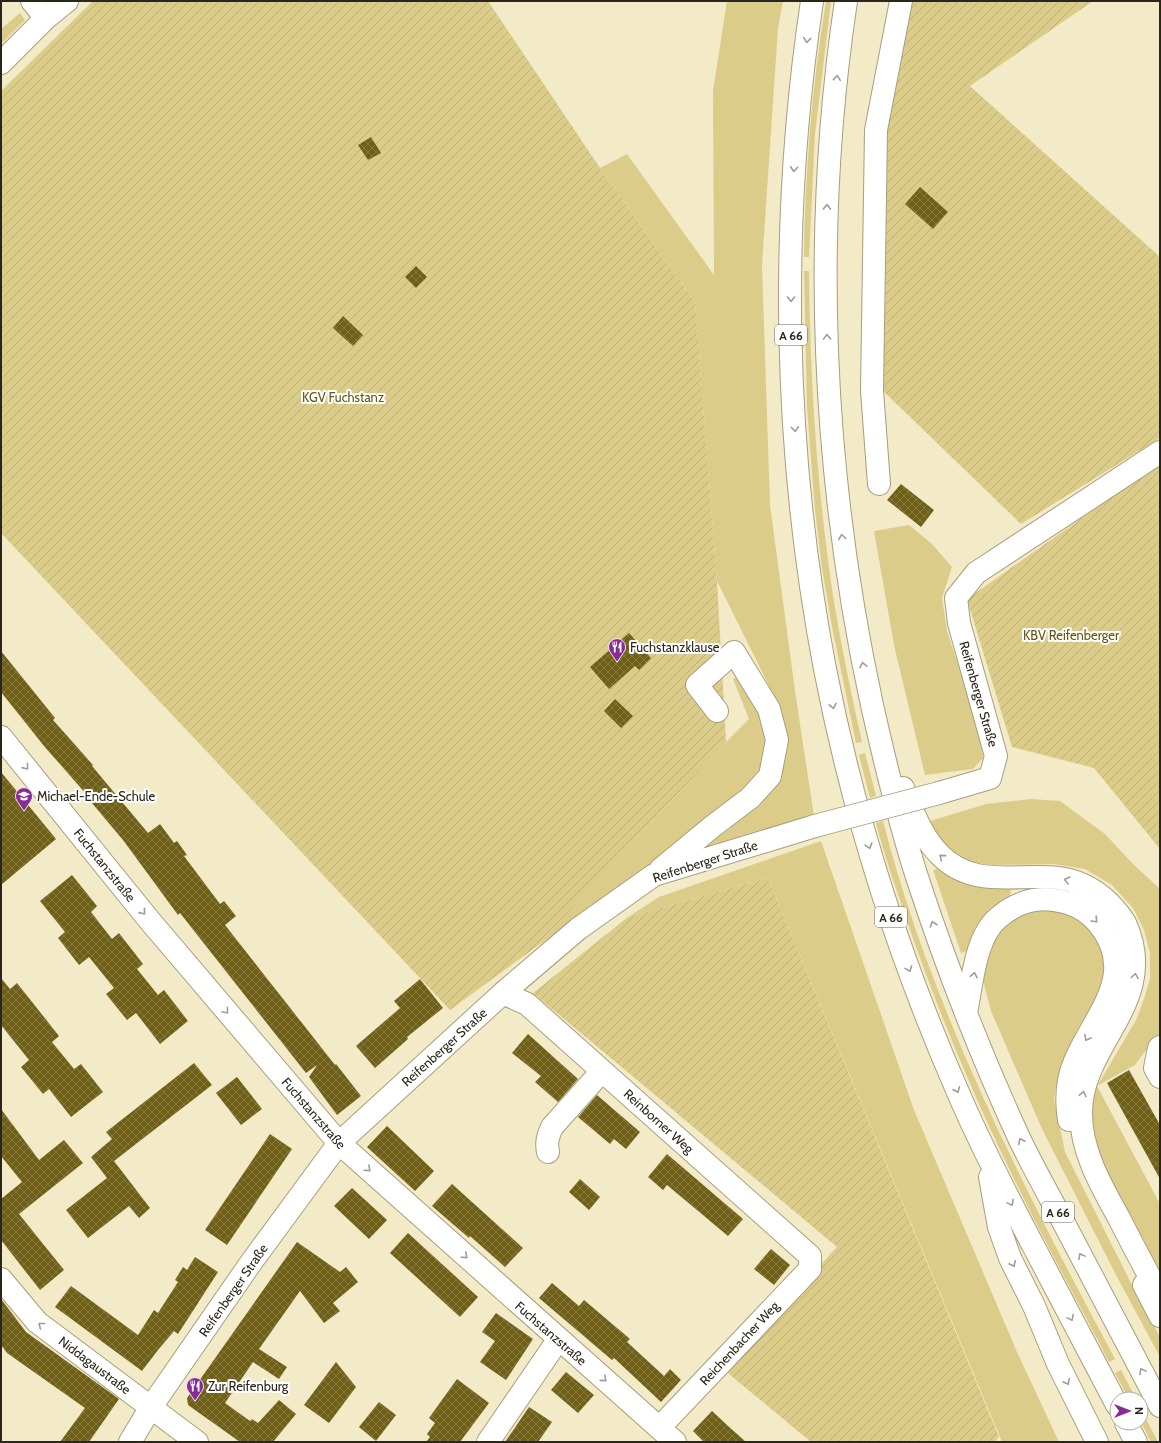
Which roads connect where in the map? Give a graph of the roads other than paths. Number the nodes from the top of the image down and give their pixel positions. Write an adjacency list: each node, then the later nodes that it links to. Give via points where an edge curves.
1 (32, 1): 6 (main road)
2 (67, 1): 6 (main road)
3 (812, 1): 21 (main road, A 66, one-way to 21, via 798,117 790,270 795,430 812,589 825,668 841,740 880,882 928,1021)
4 (846, 1): 11 (main road, A 66, one-way to 4, via 858,637 840,519 828,376 827,208 832,123)
5 (901, 1): 9 (main road, via 876,130 872,392)
6 (46, 18): 7 (main road)
7 (1, 63)
8 (1160, 452): 13 (main road, Reifenberger Straße, bridge, via 976,573 956,598 960,623 996,756 990,778 816,826)
9 (880, 484)
10 (717, 711): 13 (main road, via 697,685 734,652 769,709 778,740 770,776 750,798)
11 (878, 730): 15 (main road, A 66, one-way to 11, via 916,874); 24 (main road, one-way to 11, via 1104,1190 1084,1144 1081,1127 1081,1106 1086,1081 1127,1007 1133,990 1135,954 1125,923 1102,896 1076,882 1053,878 978,876 953,865 941,856 921,829)
12 (1, 737): 19 (main road, Fuchstanzstraße, one-way to 19, via 150,921)
13 (654, 875): 14 (main road, Reifenberger Straße, via 578,929)
14 (503, 993): 17 (main road, Reinborner Weg, via 527,1004); 19 (main road, Reifenberger Straße)
15 (966, 1013): 25 (main road, one-way to 25, via 983,938 997,919 1011,908 1027,901 1062,901 1079,907 1105,931 1112,947 1114,982 1109,999 1074,1062 1067,1095 1067,1113 1070,1131 1084,1170); 28 (main road, A 66, one-way to 15, via 1021,1141)
16 (1160, 1047): 18 (main road, via 1155,1068)
17 (602, 1071): 20 (main road, via 552,1127 546,1144); 22 (main road, Reinborner Weg)
18 (1160, 1077)
19 (339, 1143): 26 (main road, Fuchstanzstraße, one-way to 26); 29 (main road, Reifenberger Straße, via 250,1264)
20 (548, 1152)
21 (986, 1156): 27 (main road, A 66, one-way to 27); 36 (main road, one-way to 36, via 999,1227 1010,1258)
22 (810, 1256): 30 (main road, Reichenbacher Weg, via 810,1268)
23 (1, 1279): 29 (main road, Niddagaustraße, one-way to 23, via 37,1322)
24 (1160, 1297)
25 (1160, 1316)
26 (558, 1340): 30 (main road, Fuchstanzstraße, one-way to 30); 34 (main road)
27 (1110, 1391)
28 (1160, 1406)
29 (151, 1408): 32 (main road, Reifenberger Straße); 33 (main road, Niddagaustraße)
30 (660, 1427): 35 (main road, Fuchstanzstraße)
31 (1130, 1431): 37 (main road)
32 (130, 1442)
33 (197, 1442)
34 (488, 1442)
35 (675, 1442)
36 (1097, 1442)
37 (1136, 1442)

